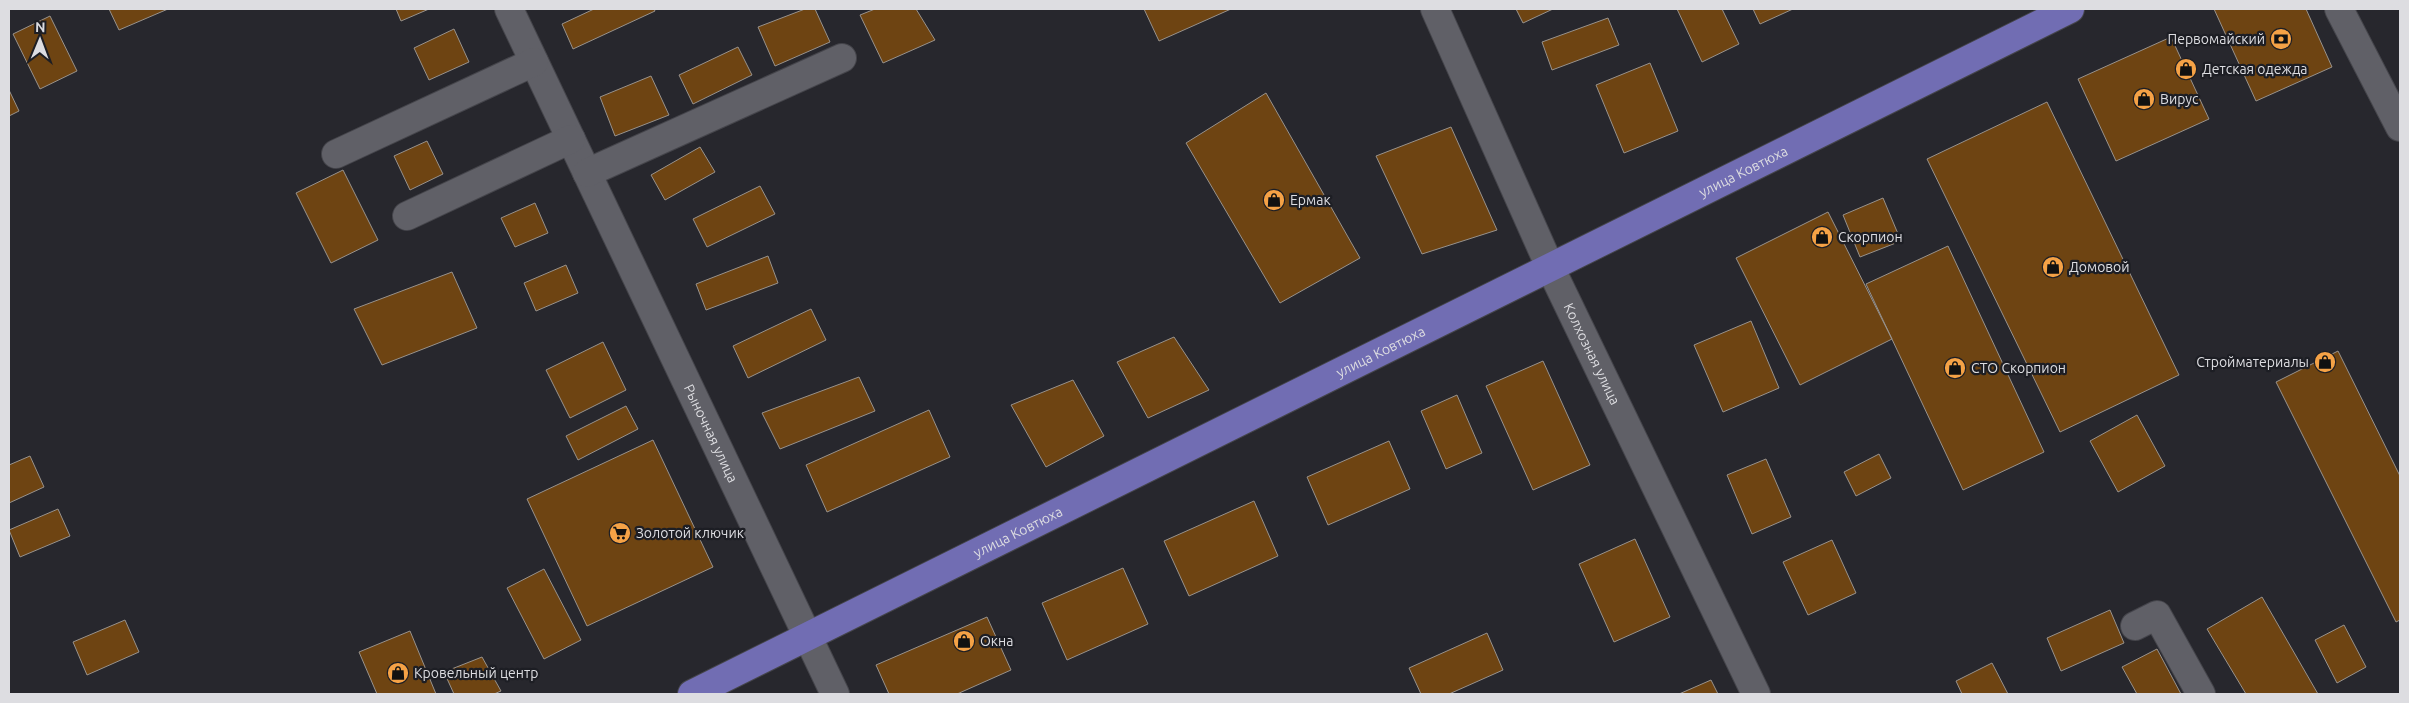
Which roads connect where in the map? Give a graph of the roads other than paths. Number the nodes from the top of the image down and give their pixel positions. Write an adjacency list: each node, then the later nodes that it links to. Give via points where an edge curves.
1 (509, 9): 6 (street, Рыночная улица)
2 (1435, 9): 12 (street, Колхозная улица)
3 (2070, 9): 12 (main road, улица Ковтюха)
4 (2339, 9): 7 (street)
5 (842, 58): 10 (street)
6 (534, 62): 8 (street, Рыночная улица); 9 (street)
7 (2400, 127)
8 (571, 139): 10 (street, Рыночная улица); 11 (street)
9 (336, 154)
10 (587, 173): 14 (street, Рыночная улица)
11 (407, 216)
12 (1550, 267): 14 (main road, улица Ковтюха); 17 (street, Колхозная улица)
13 (2135, 626): 18 (street, via 2157,615)
14 (809, 638): 15 (main road, улица Ковтюха); 16 (street, Рыночная улица)
15 (692, 694)
16 (835, 694)
17 (1756, 694)
18 (2201, 694)

